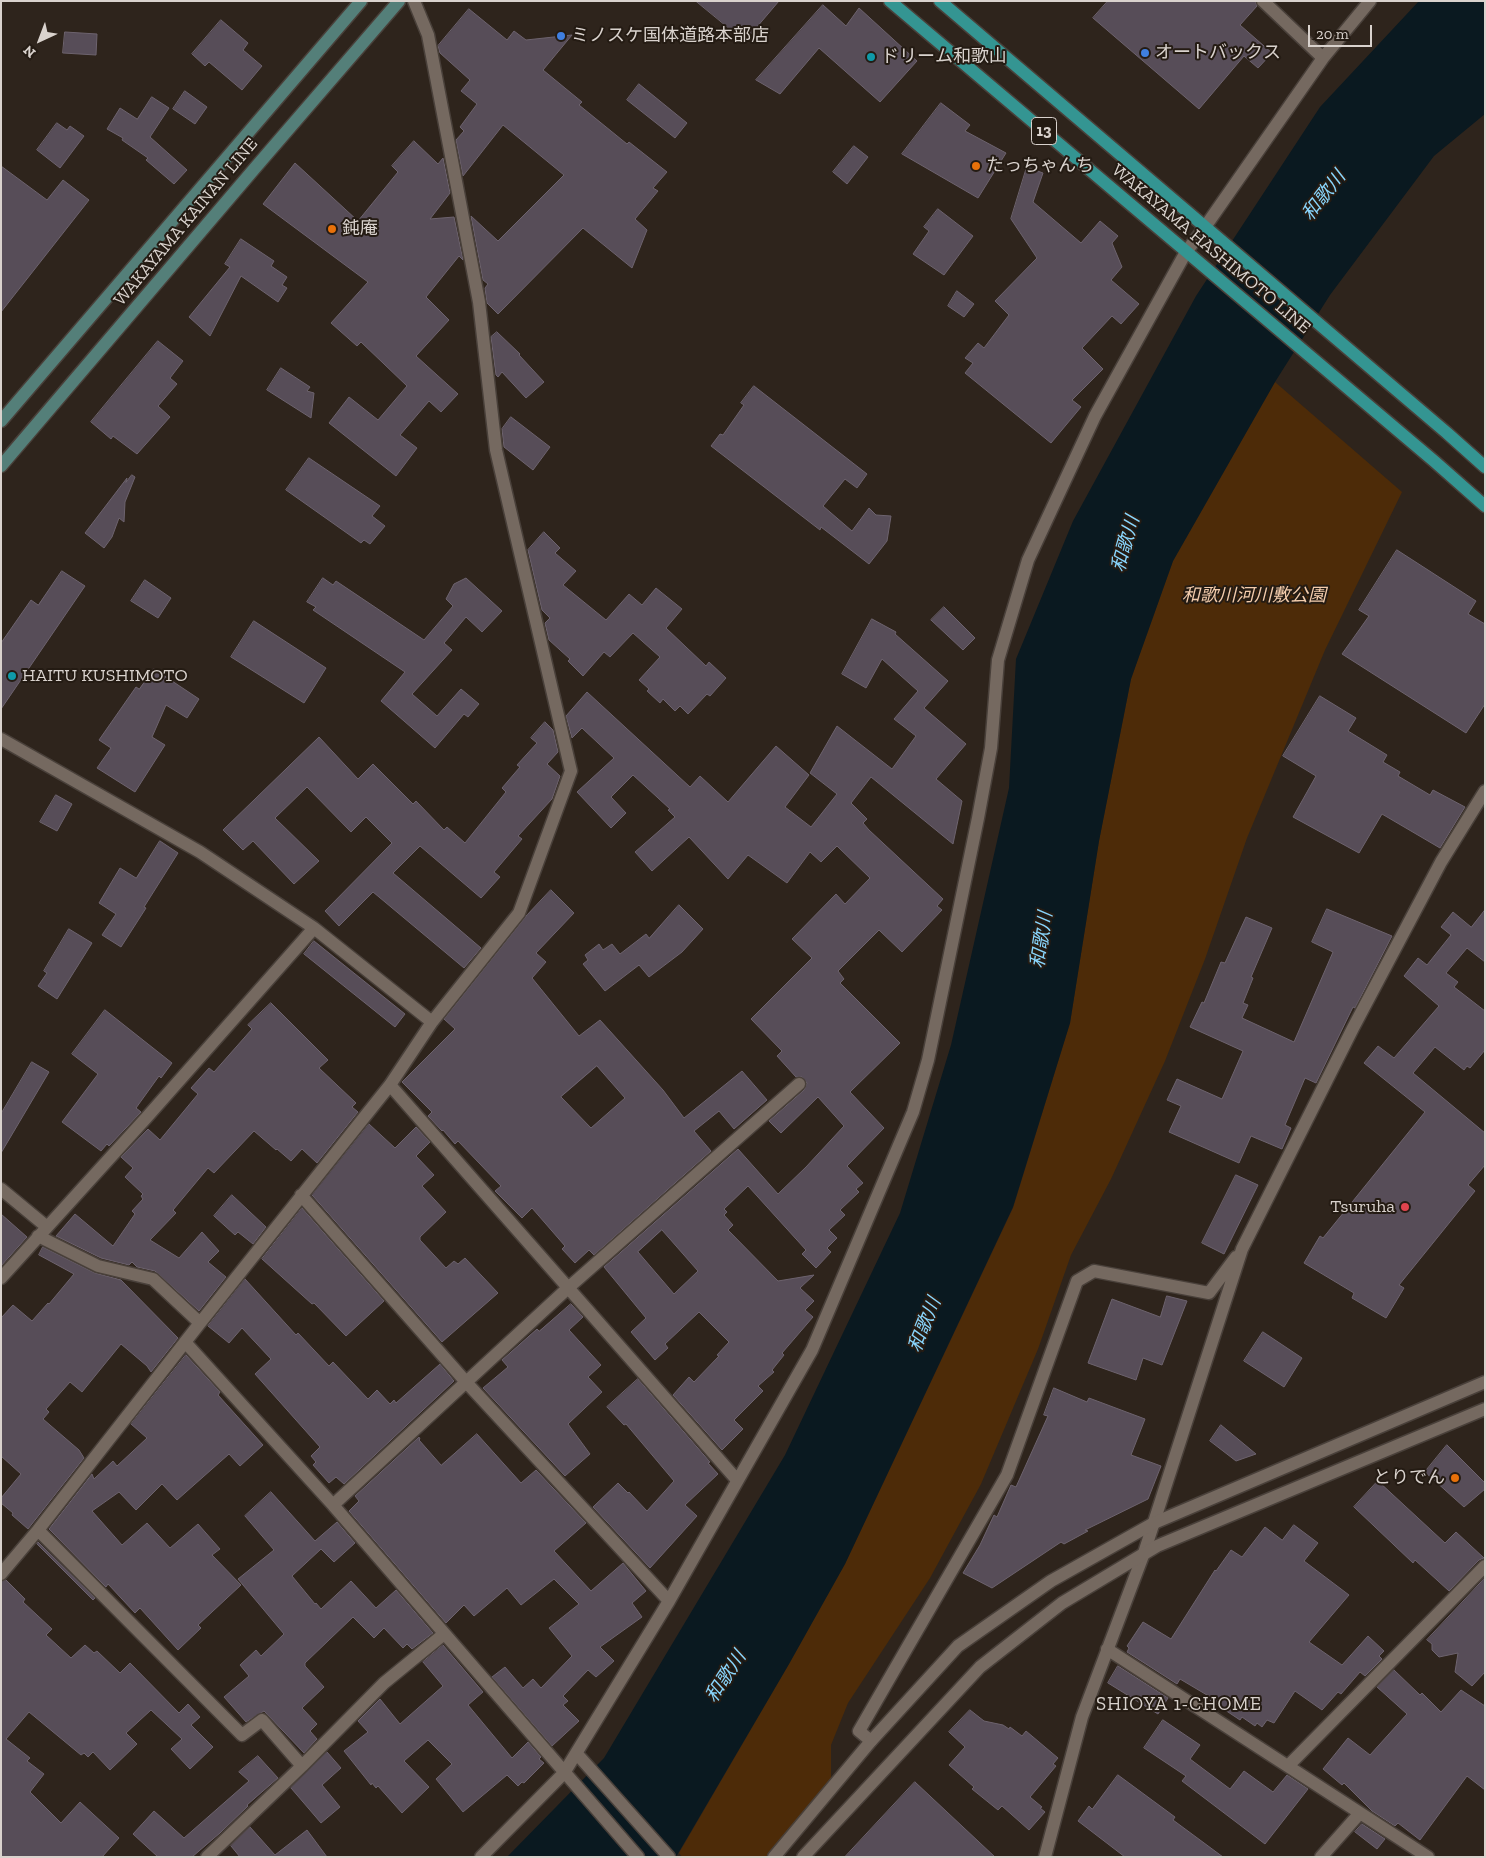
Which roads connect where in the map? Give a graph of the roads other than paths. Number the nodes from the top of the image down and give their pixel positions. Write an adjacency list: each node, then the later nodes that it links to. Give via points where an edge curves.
1 (361, 1): 11 (main road, WAKAYAMA KAINAN LINE)
2 (399, 1): 12 (main road, WAKAYAMA KAINAN LINE)
3 (414, 1): 18 (street, via 428,35 477,293 496,450 571,771 519,913)
4 (890, 1): 10 (main road, WAKAYAMA HASHIMOTO LINE / 13)
5 (940, 1): 9 (main road, WAKAYAMA HASHIMOTO LINE / 13)
6 (1263, 1): 8 (street)
7 (1370, 1): 8 (street)
8 (1323, 58): 9 (street)
9 (1209, 231): 10 (street); 13 (main road, WAKAYAMA HASHIMOTO LINE / 13)
10 (1186, 252): 14 (main road, WAKAYAMA HASHIMOTO LINE / 13); 32 (street, via 1095,416 1028,560 998,660 991,748 978,818 928,1060 912,1112 812,1350)
11 (1, 421)
12 (1, 466)
13 (1485, 467)
14 (1485, 506)
15 (1, 739): 17 (street, via 200,852)
16 (1485, 791): 24 (street, via 1441,862)
17 (314, 928): 18 (street); 23 (street)
18 (432, 1022): 20 (street)
19 (799, 1084): 26 (street)
20 (390, 1085): 22 (street); 26 (street)
21 (1, 1189): 23 (street)
22 (302, 1195): 27 (street); 29 (street)
23 (43, 1232): 25 (street); 27 (street, via 98,1266 153,1279)
24 (1242, 1249): 34 (street); 42 (street, via 1209,1293 1094,1271 1077,1281 1007,1475 859,1732)
25 (1, 1278)
26 (568, 1288): 29 (street); 32 (street)
27 (200, 1323): 28 (street)
28 (185, 1342): 33 (street); 35 (street)
29 (466, 1382): 33 (street); 39 (street)
30 (1485, 1382): 34 (street)
31 (1485, 1409): 36 (street)
32 (737, 1480): 39 (street)
33 (333, 1506): 40 (street)
34 (1154, 1523): 36 (street); 42 (street, via 1051,1581 958,1646)
35 (38, 1530): 38 (street); 44 (street, via 242,1735 262,1720)
36 (1144, 1552): 41 (street); 53 (street, via 1062,1603 980,1667)
37 (1485, 1566): 45 (street)
38 (1, 1574)
39 (669, 1601): 43 (street)
40 (444, 1634): 44 (street, via 384,1683); 46 (street)
41 (1107, 1649): 45 (street); 54 (street, via 1082,1718)
42 (871, 1740): 52 (street)
43 (577, 1754): 46 (street); 51 (street)
44 (302, 1766): 48 (street)
45 (1288, 1766): 47 (street)
46 (564, 1773): 49 (street); 50 (street)
47 (1360, 1813): 55 (street); 56 (street)
48 (207, 1857)
49 (481, 1857)
50 (638, 1857)
51 (669, 1857)
52 (774, 1857)
53 (803, 1857)
54 (1045, 1857)
55 (1321, 1857)
56 (1428, 1857)

